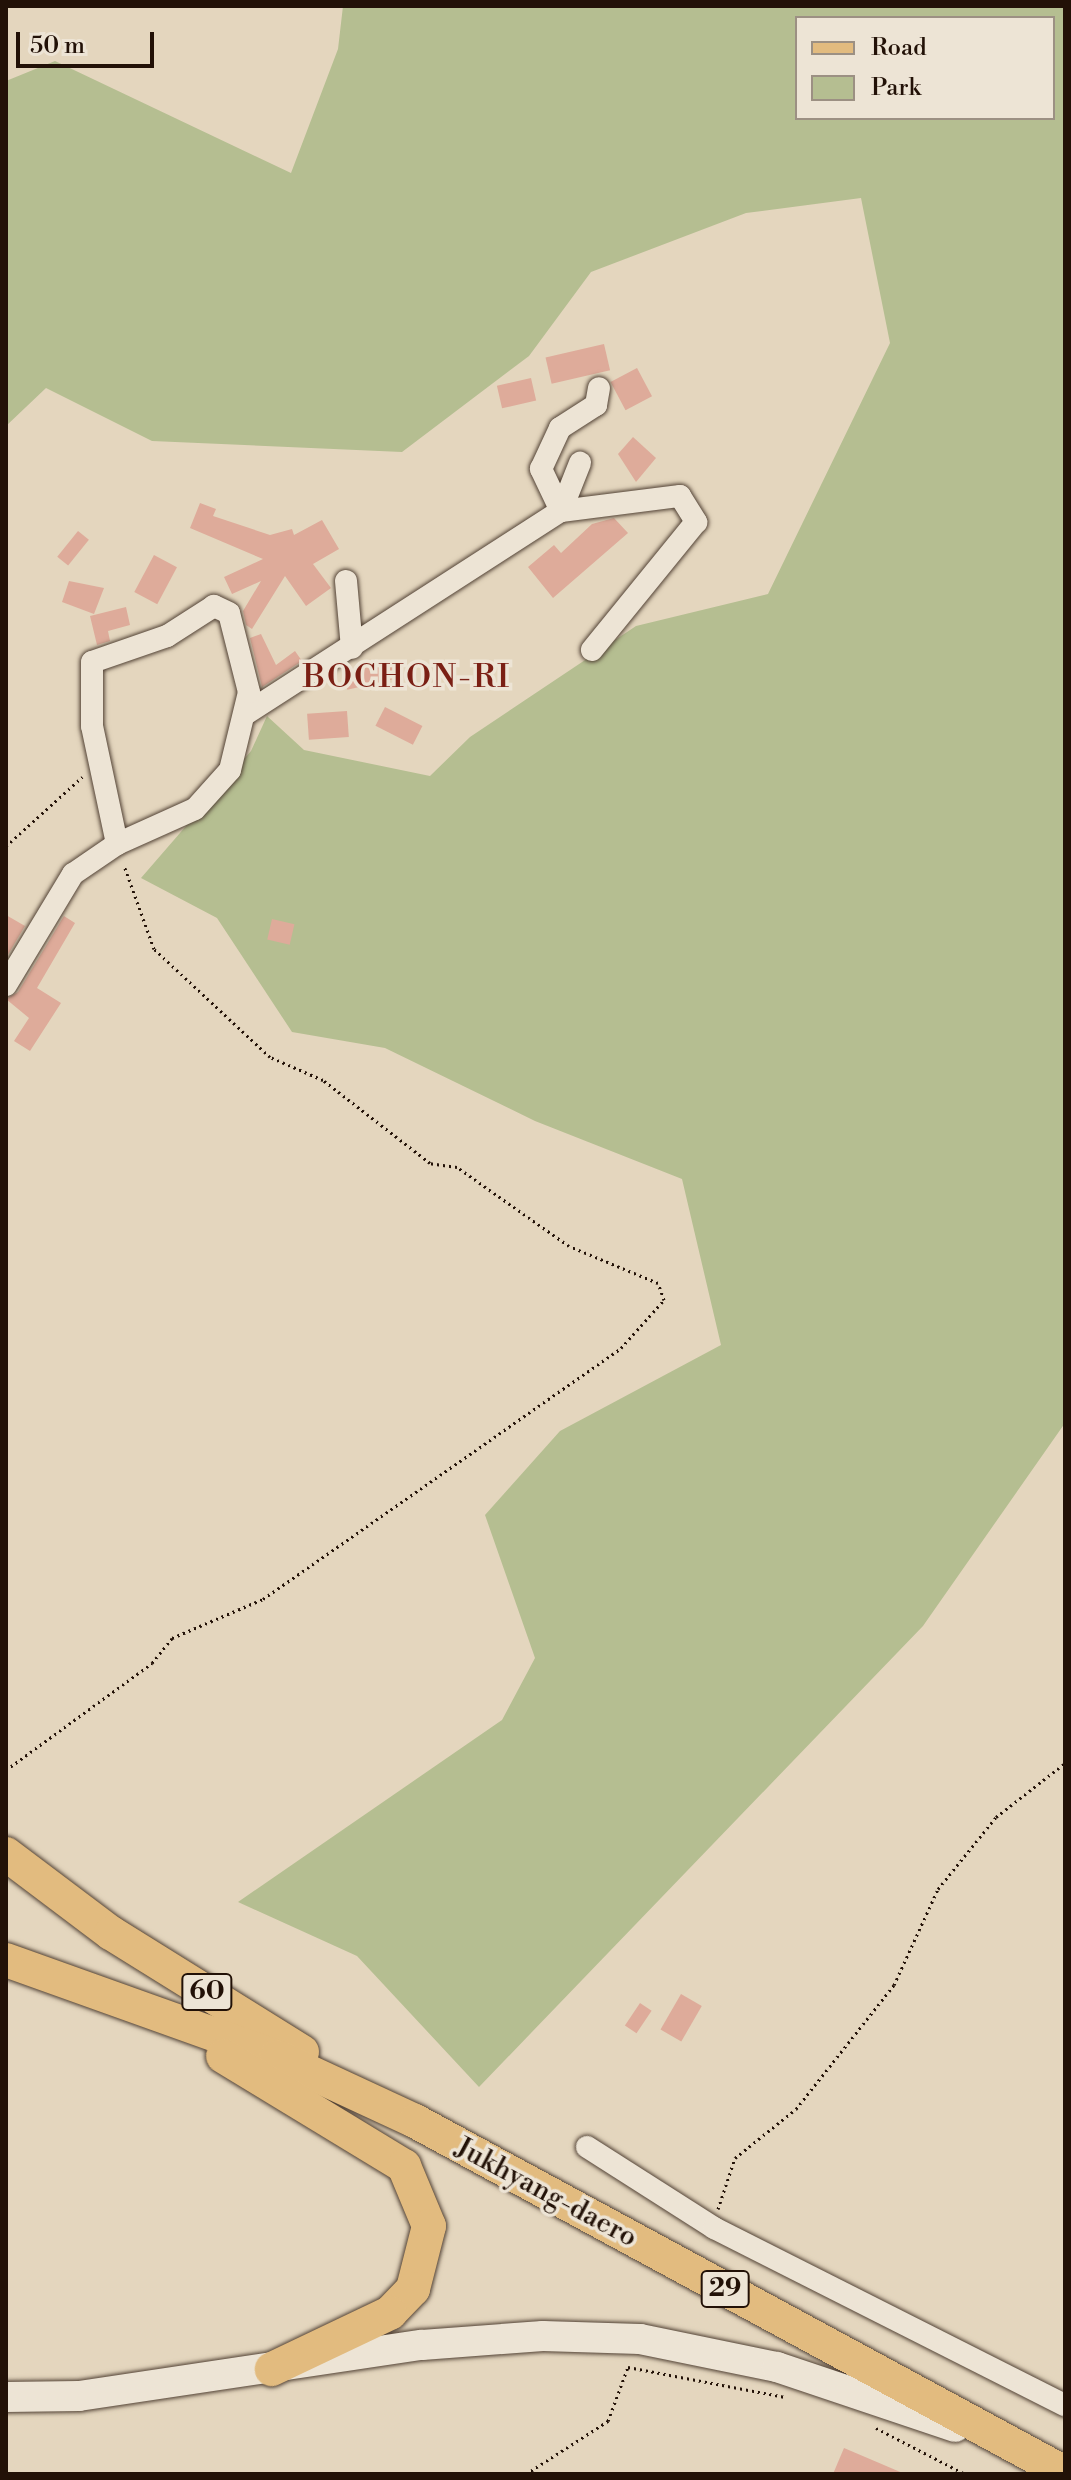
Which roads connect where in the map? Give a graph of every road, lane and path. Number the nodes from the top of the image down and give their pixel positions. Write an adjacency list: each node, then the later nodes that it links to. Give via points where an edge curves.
1 (599, 388): 3 (street, via 596,405 560,428 541,469)
2 (580, 463): 3 (street)
3 (561, 511): 5 (street); 6 (street, via 680,496 696,522)
4 (346, 581): 5 (street)
5 (352, 648): 7 (street)
6 (592, 650)
7 (247, 713): 8 (street, via 241,651 229,613 214,606 167,636 92,662); 9 (street, via 230,770 195,809)
8 (100, 761): 9 (street); 10 (path)
9 (117, 844): 11 (street, via 73,874); 13 (path, via 154,949 270,1057 323,1080 430,1163 457,1167 569,1246 658,1283 664,1300 621,1348 538,1399 263,1599 172,1638 152,1663)
10 (6, 846)
11 (6, 985)
12 (1065, 1763): 19 (path, via 996,1817 938,1889 894,1985 846,2052 796,2109 735,2158)
13 (6, 1770)
14 (6, 1854): 17 (main road, 60, via 111,1933)
15 (6, 1960): 16 (main road, Jukhyang-daero / 29)
16 (125, 2001): 17 (main road, Jukhyang-daero / 29, via 277,2057); 20 (main road, via 379,2145 422,2194 426,2259 413,2289 390,2313)
17 (415, 2121): 25 (main road, Jukhyang-daero / 29)
18 (587, 2147): 19 (street)
19 (714, 2228): 23 (street)
20 (272, 2369): 21 (main road, via 79,2396); 25 (main road, via 422,2345 543,2336 640,2339 777,2367)
21 (6, 2397)
22 (794, 2399): 27 (path, via 628,2367 608,2421)
23 (1065, 2405)
24 (861, 2421): 28 (path)
25 (1034, 2457): 26 (main road, Jukhyang-daero / 29)
26 (1065, 2473)
27 (526, 2474)
28 (965, 2474)

